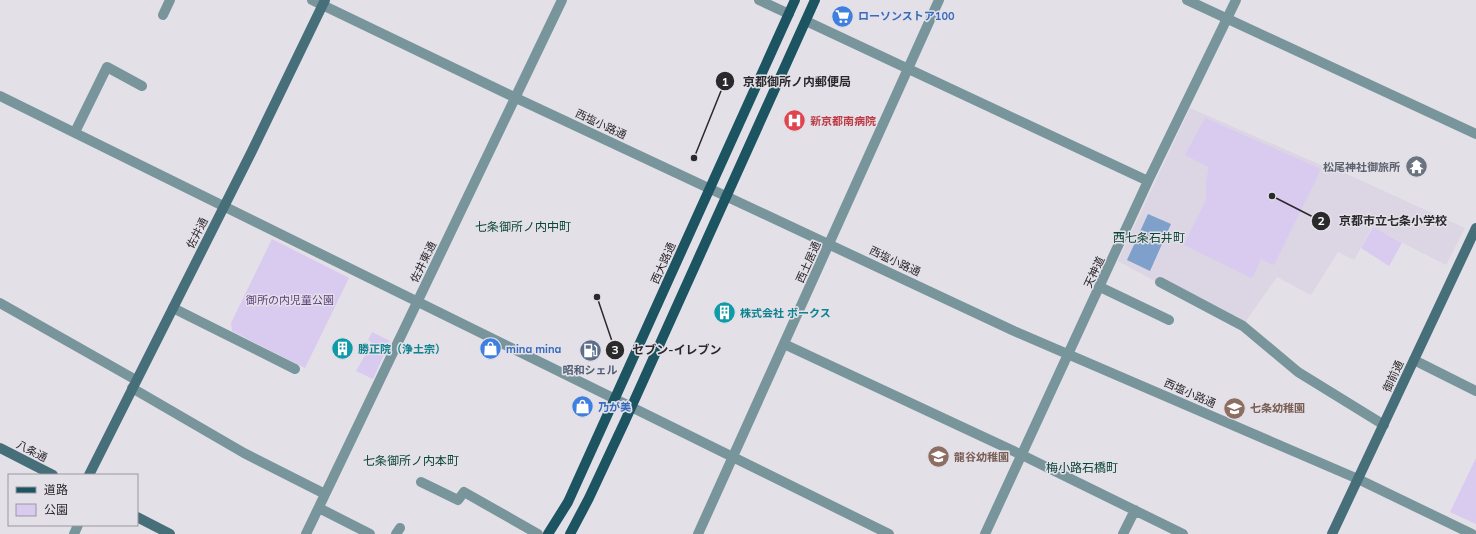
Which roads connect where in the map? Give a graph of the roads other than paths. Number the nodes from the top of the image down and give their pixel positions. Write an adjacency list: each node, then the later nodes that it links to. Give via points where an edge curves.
1 (170, 0): 12 (street)
2 (312, 0): 10 (street, 西塩小路通)
3 (562, 0): 18 (street, 佐井東通)
4 (759, 0): 11 (street)
5 (795, 0): 11 (main road, 西大路通)
6 (815, 0): 14 (main road)
7 (939, 0): 15 (street, 西土居通)
8 (1187, 0): 13 (street)
9 (1236, 0): 13 (street, 天神道)
10 (323, 3): 18 (street, 西塩小路通); 24 (street, 佐井通)
11 (789, 14): 22 (main road, 西大路通)
12 (162, 15)
13 (1227, 19): 20 (street); 21 (street, 天神道)
14 (806, 21): 15 (street); 23 (main road)
15 (908, 69): 21 (street); 27 (street, 西土居通)
16 (142, 86): 19 (street, via 107,67)
17 (0, 96): 19 (street)
18 (516, 98): 22 (street, 西塩小路通); 30 (street, 佐井東通)
19 (75, 132): 24 (street)
20 (1476, 134)
21 (1148, 181): 29 (street, 天神道)
22 (709, 188): 23 (street, 西塩小路通); 40 (main road, 西大路通)
23 (726, 196): 27 (street, 西塩小路通); 41 (main road)
24 (224, 206): 30 (street); 32 (street, 佐井通)
25 (1476, 228): 26 (street, 御前通)
26 (1473, 241): 36 (street, 御前通)
27 (830, 244): 34 (street, 西土居通); 35 (street, 西塩小路通)
28 (1160, 282): 42 (street, via 1243,326 1298,372)
29 (1100, 287): 33 (street); 35 (street, 天神道)
30 (418, 302): 40 (street); 50 (street, 佐井東通)
31 (0, 303): 38 (street)
32 (173, 308): 37 (street); 38 (street, 佐井通)
33 (1170, 320)
34 (784, 344): 44 (street); 45 (street, 西土居通)
35 (1069, 355): 44 (street, 天神道); 48 (street, 西塩小路通)
36 (1414, 360): 39 (street); 42 (street, 御前通)
37 (295, 369)
38 (134, 384): 47 (street, 佐井通); 50 (street, via 244,453)
39 (1476, 391)
40 (614, 399): 41 (street); 58 (main road, 西大路通, via 568,502)
41 (631, 407): 45 (street); 59 (main road)
42 (1384, 425): 48 (street, 御前通)
43 (0, 448): 46 (street, 八条通)
44 (1022, 455): 52 (street); 62 (street, 天神道)
45 (732, 456): 60 (street, 西土居通); 61 (street)
46 (51, 474)
47 (89, 474)
48 (1358, 479): 65 (street, 御前通); 66 (street, 西塩小路通)
49 (421, 482): 57 (street, via 458,500 464,492)
50 (325, 494): 51 (street, 佐井東通)
51 (319, 508): 55 (street, 佐井東通); 56 (street)
52 (1135, 510): 63 (street); 64 (street)
53 (138, 518): 54 (street)
54 (170, 534)
55 (306, 534)
56 (370, 534)
57 (538, 534)
58 (548, 534)
59 (570, 534)
60 (698, 534)
61 (889, 534)
62 (985, 534)
63 (1123, 534)
64 (1183, 534)
65 (1332, 534)
66 (1472, 534)

